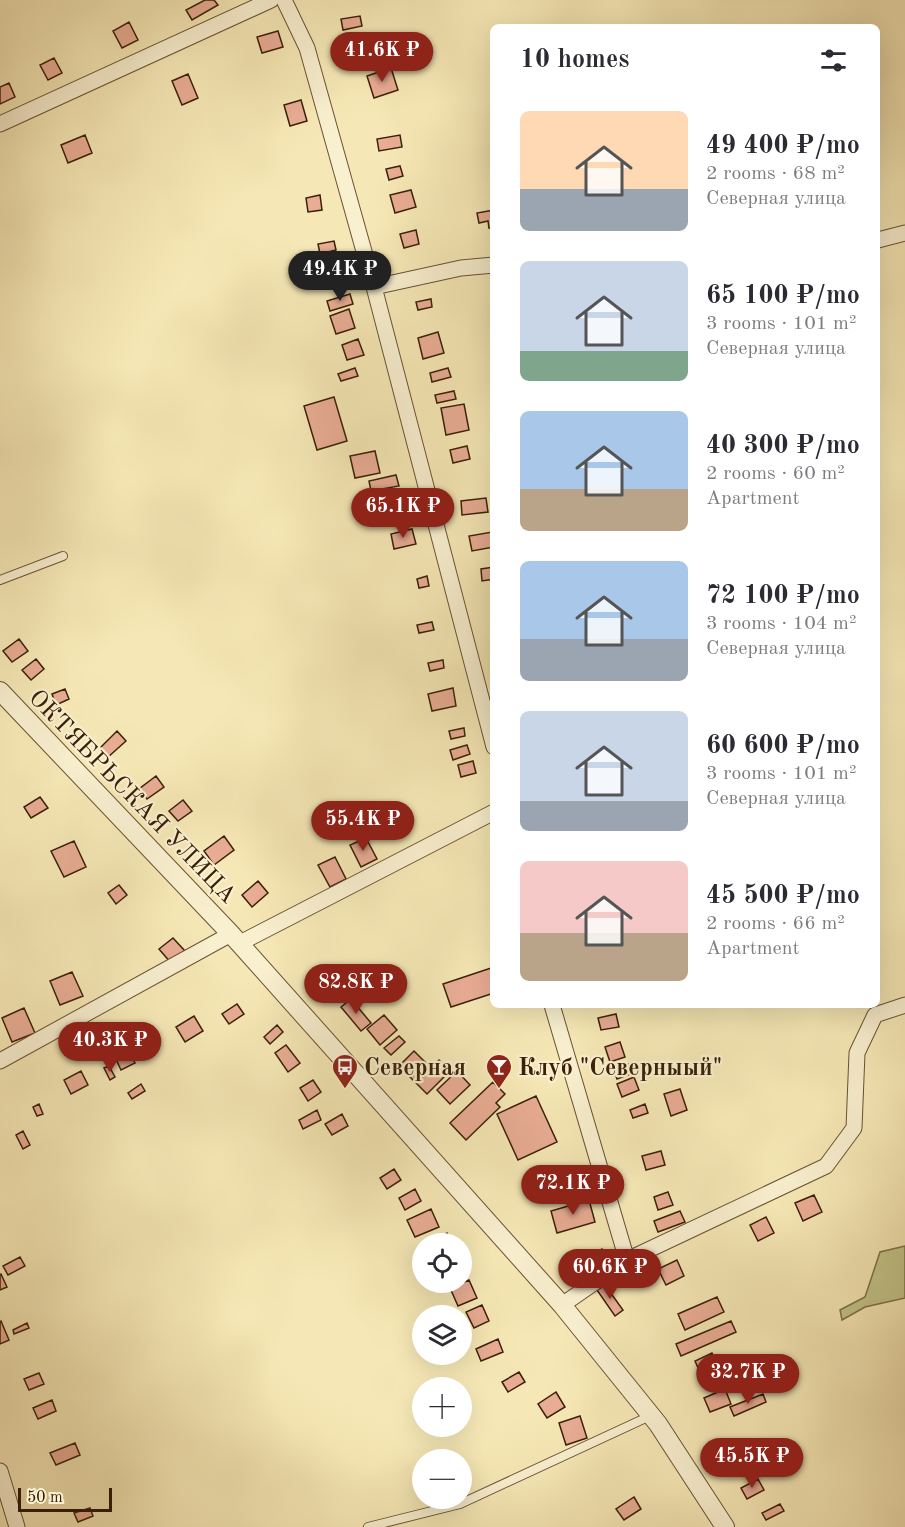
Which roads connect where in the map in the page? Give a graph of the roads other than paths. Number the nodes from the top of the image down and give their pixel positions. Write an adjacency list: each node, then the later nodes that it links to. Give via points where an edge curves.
1 (270, 0): 3 (street)
2 (284, 0): 7 (street, via 307,48)
3 (0, 124)
4 (905, 234): 5 (street)
5 (880, 240)
6 (490, 265): 7 (street)
7 (374, 287): 11 (street)
8 (63, 556): 9 (lane)
9 (0, 580)
10 (0, 691): 13 (street, ОКТЯБРЬСКАЯ УЛИЦА)
11 (490, 732)
12 (490, 814): 13 (street)
13 (235, 939): 16 (street, ОКТЯБРЬСКАЯ УЛИЦА); 18 (street, ОКТЯБРЬСКАЯ УЛИЦА)
14 (905, 1005): 17 (street, via 875,1016 857,1053 855,1128 826,1166)
15 (553, 1008): 17 (street)
16 (0, 1061)
17 (627, 1260): 18 (street)
18 (562, 1305): 19 (street, ОКТЯБРЬСКАЯ УЛИЦА)
19 (651, 1416): 23 (lane, via 460,1504); 24 (street, ОКТЯБРЬСКАЯ УЛИЦА)
20 (0, 1471): 21 (street)
21 (3, 1495): 22 (street)
22 (17, 1527)
23 (368, 1527)
24 (725, 1527)

